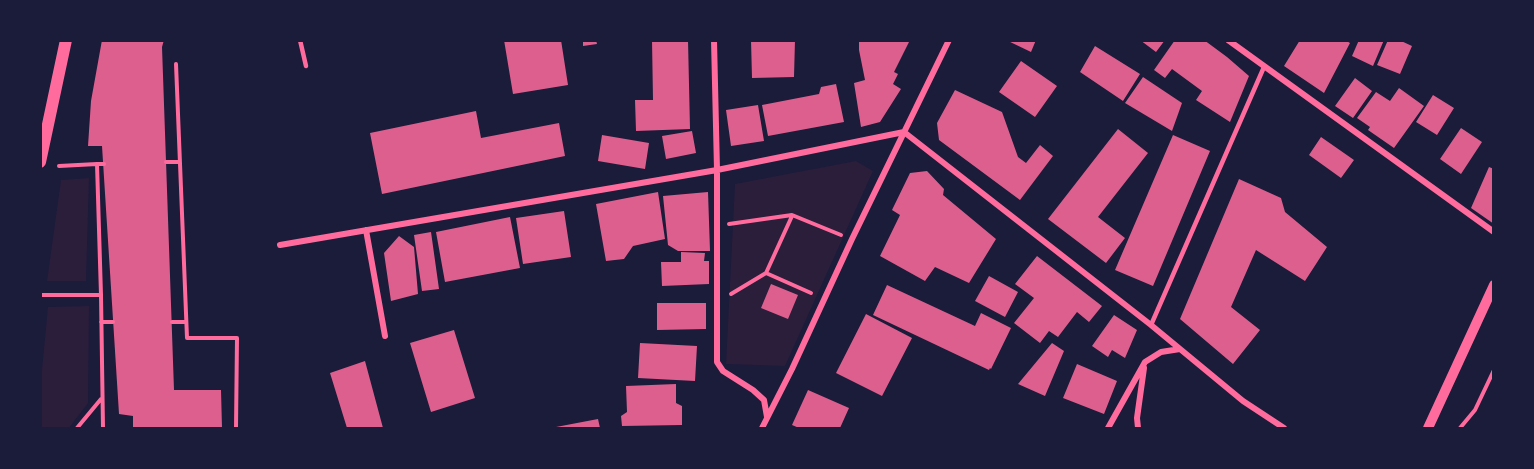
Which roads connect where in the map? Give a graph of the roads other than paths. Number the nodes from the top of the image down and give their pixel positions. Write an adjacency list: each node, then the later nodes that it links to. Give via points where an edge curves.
1 (66, 40): 9 (main road)
2 (300, 40): 6 (lane)
3 (714, 40): 10 (street)
4 (949, 40): 8 (street)
5 (1228, 40): 7 (street)
6 (306, 66)
7 (1264, 67): 12 (street); 15 (lane)
8 (904, 132): 10 (street); 15 (street); 19 (street)
9 (40, 162)
10 (717, 170): 11 (street); 19 (street, via 717,362 723,371 764,400)
11 (366, 231): 13 (street); 16 (street)
12 (1494, 232)
13 (280, 245)
14 (1494, 285): 24 (street)
15 (1151, 325): 17 (street)
16 (385, 336)
17 (1180, 350): 18 (street, via 1161,352); 23 (street)
18 (1145, 362): 21 (street); 22 (street)
19 (767, 417): 20 (street)
20 (762, 429)
21 (1108, 429)
22 (1138, 429)
23 (1284, 429)
24 (1428, 429)

